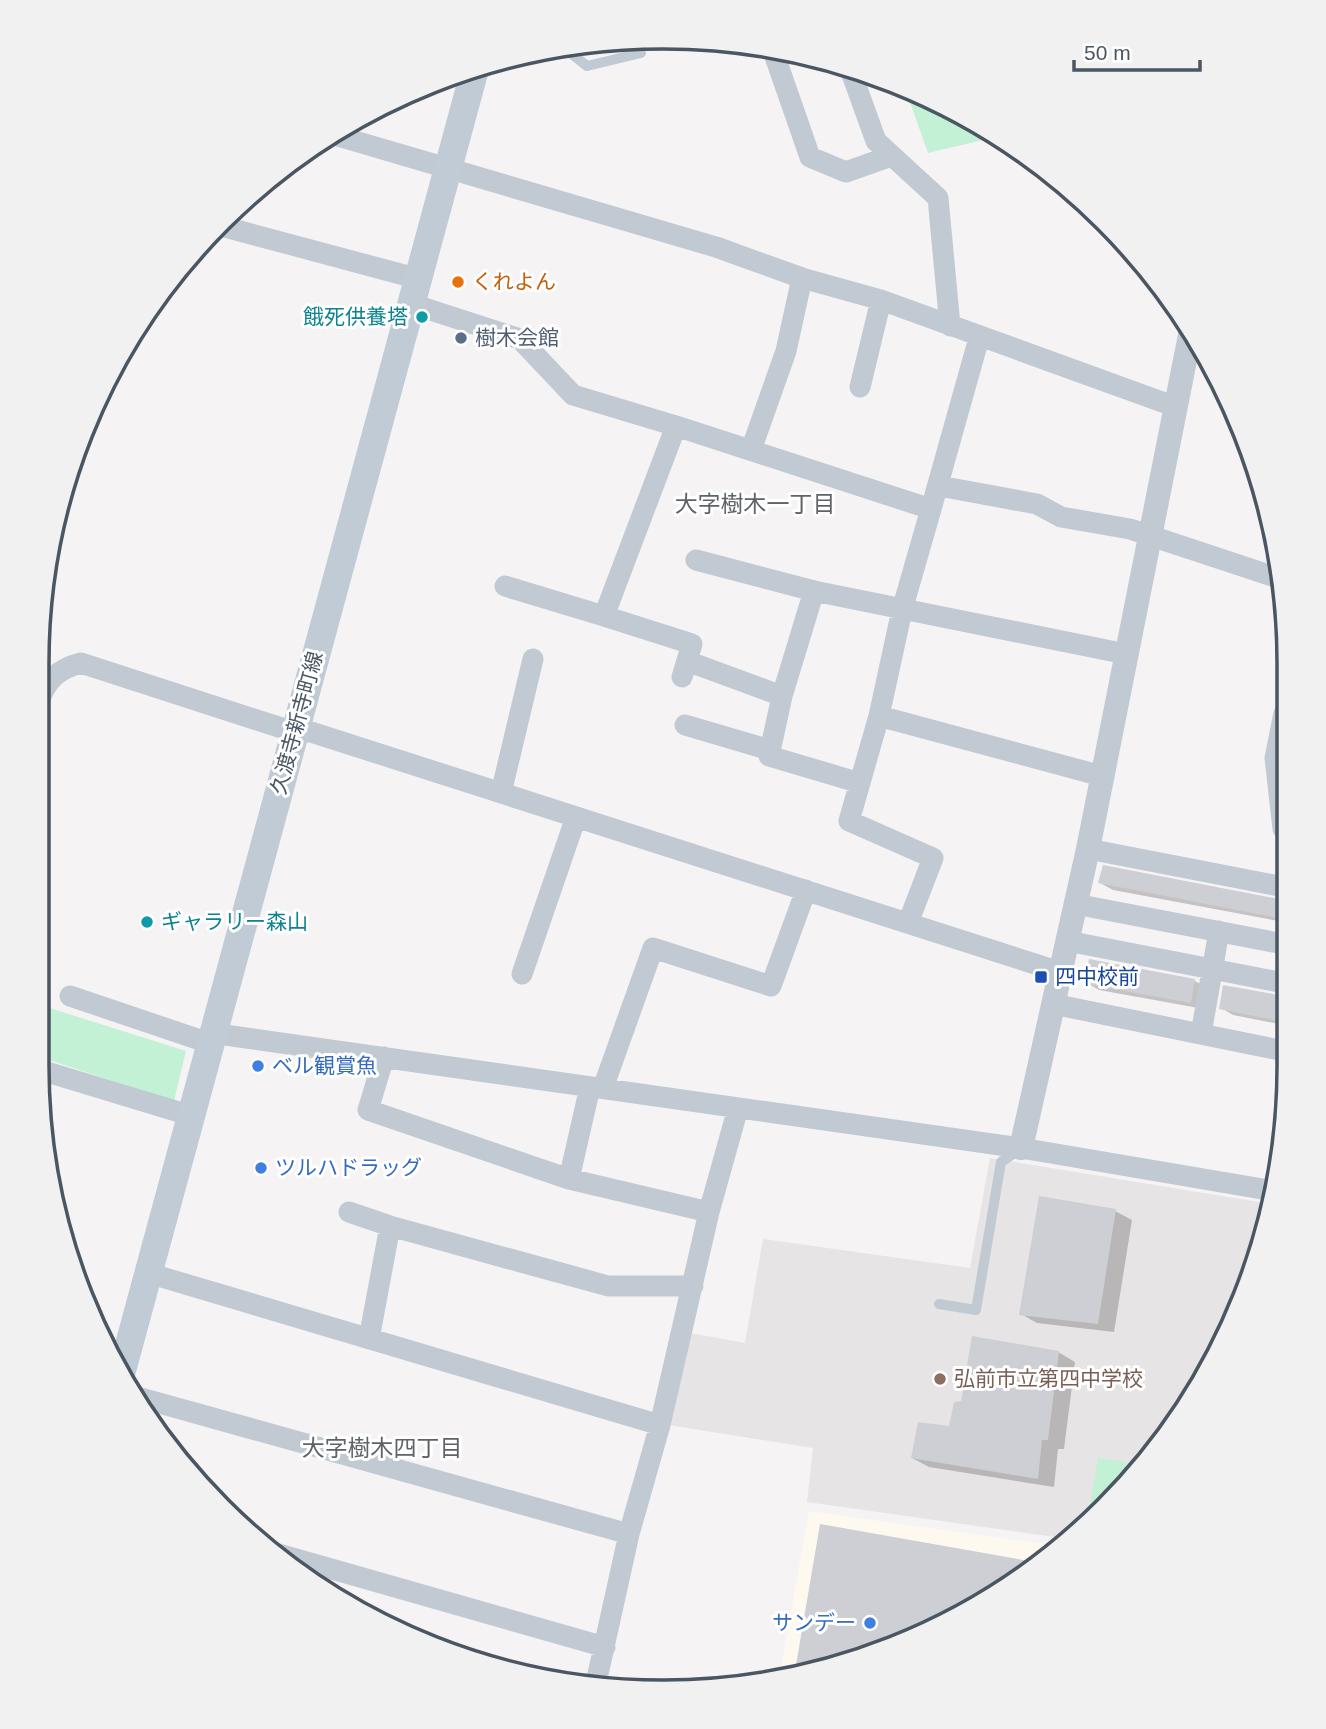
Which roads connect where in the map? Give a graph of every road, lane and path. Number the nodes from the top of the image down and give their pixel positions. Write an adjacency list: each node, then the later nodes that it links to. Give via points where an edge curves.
1 (641, 53): 2 (lane, via 587,66)
2 (574, 56)
3 (776, 60): 7 (street, via 810,157 846,172)
4 (472, 80): 8 (main road, 久渡寺新寺町線)
5 (854, 80): 7 (street, via 876,141)
6 (345, 138): 8 (street)
7 (891, 156): 13 (street, via 938,198)
8 (449, 167): 10 (street, via 716,247); 11 (main road, 久渡寺新寺町線)
9 (229, 229): 11 (street)
10 (802, 278): 12 (street); 19 (street, via 786,351)
11 (415, 292): 18 (street, via 520,339 573,396); 35 (main road, 久渡寺新寺町線)
12 (881, 300): 13 (street); 16 (street)
13 (950, 326): 14 (street)
14 (979, 338): 17 (street); 20 (street)
15 (1188, 345): 17 (street)
16 (860, 387)
17 (1176, 407): 22 (street)
18 (676, 426): 19 (street); 28 (street)
19 (751, 450): 21 (street)
20 (939, 486): 21 (street); 22 (street, via 1037,504 1062,517)
21 (931, 509): 27 (street)
22 (1150, 536): 24 (street); 29 (street)
23 (696, 560): 26 (street)
24 (1271, 576)
25 (505, 586): 28 (street)
26 (814, 591): 27 (street); 32 (street)
27 (902, 610): 29 (street); 33 (street)
28 (604, 616): 32 (street, via 692,644 685,669)
29 (1126, 654): 38 (street)
30 (533, 659): 41 (street)
31 (49, 683): 35 (street, via 64,668 81,663)
32 (782, 696): 37 (street)
33 (879, 716): 38 (street); 40 (street)
34 (685, 725): 37 (street)
35 (294, 732): 41 (street, via 311,732); 58 (main road, 久渡寺新寺町線)
36 (1277, 748): 39 (street)
37 (770, 750): 40 (street, via 769,756)
38 (1102, 775): 43 (street)
39 (1277, 776)
40 (860, 783): 47 (street, via 849,821 933,858)
41 (501, 793): 42 (street)
42 (576, 817): 45 (street); 53 (street)
43 (1088, 849): 44 (street); 46 (street)
44 (1277, 886)
45 (806, 890): 47 (street); 62 (street, via 771,986 653,948)
46 (1075, 904): 48 (street); 49 (street)
47 (908, 923): 52 (street)
48 (1219, 931): 50 (street); 51 (street)
49 (1067, 941): 51 (street); 52 (street)
50 (1277, 943)
51 (1212, 969): 54 (street); 57 (street)
52 (1060, 972): 56 (street)
53 (522, 974)
54 (1277, 982)
55 (70, 996): 58 (street)
56 (1053, 1004): 57 (street); 65 (street)
57 (1201, 1034): 59 (street)
58 (210, 1038): 60 (street); 64 (main road, 久渡寺新寺町線)
59 (1277, 1050)
60 (384, 1057): 62 (street); 66 (street, via 368,1110)
61 (49, 1073): 64 (street)
62 (596, 1088): 63 (street); 66 (street)
63 (738, 1108): 65 (street); 69 (street)
64 (190, 1115): 71 (main road, 久渡寺新寺町線)
65 (1021, 1148): 67 (street); 73 (lane, via 1001,1162 976,1310)
66 (569, 1179): 69 (street)
67 (1264, 1189)
68 (349, 1212): 70 (street)
69 (709, 1212): 72 (street)
70 (390, 1226): 72 (street, via 608,1286); 74 (street)
71 (148, 1273): 74 (street); 75 (main road, 久渡寺新寺町線)
72 (692, 1286): 77 (street)
73 (939, 1304)
74 (369, 1339): 77 (street)
75 (125, 1361)
76 (148, 1400): 78 (street)
77 (660, 1425): 78 (street)
78 (629, 1534): 80 (street)
79 (298, 1559): 80 (street)
80 (605, 1647): 81 (street)
81 (598, 1676)

